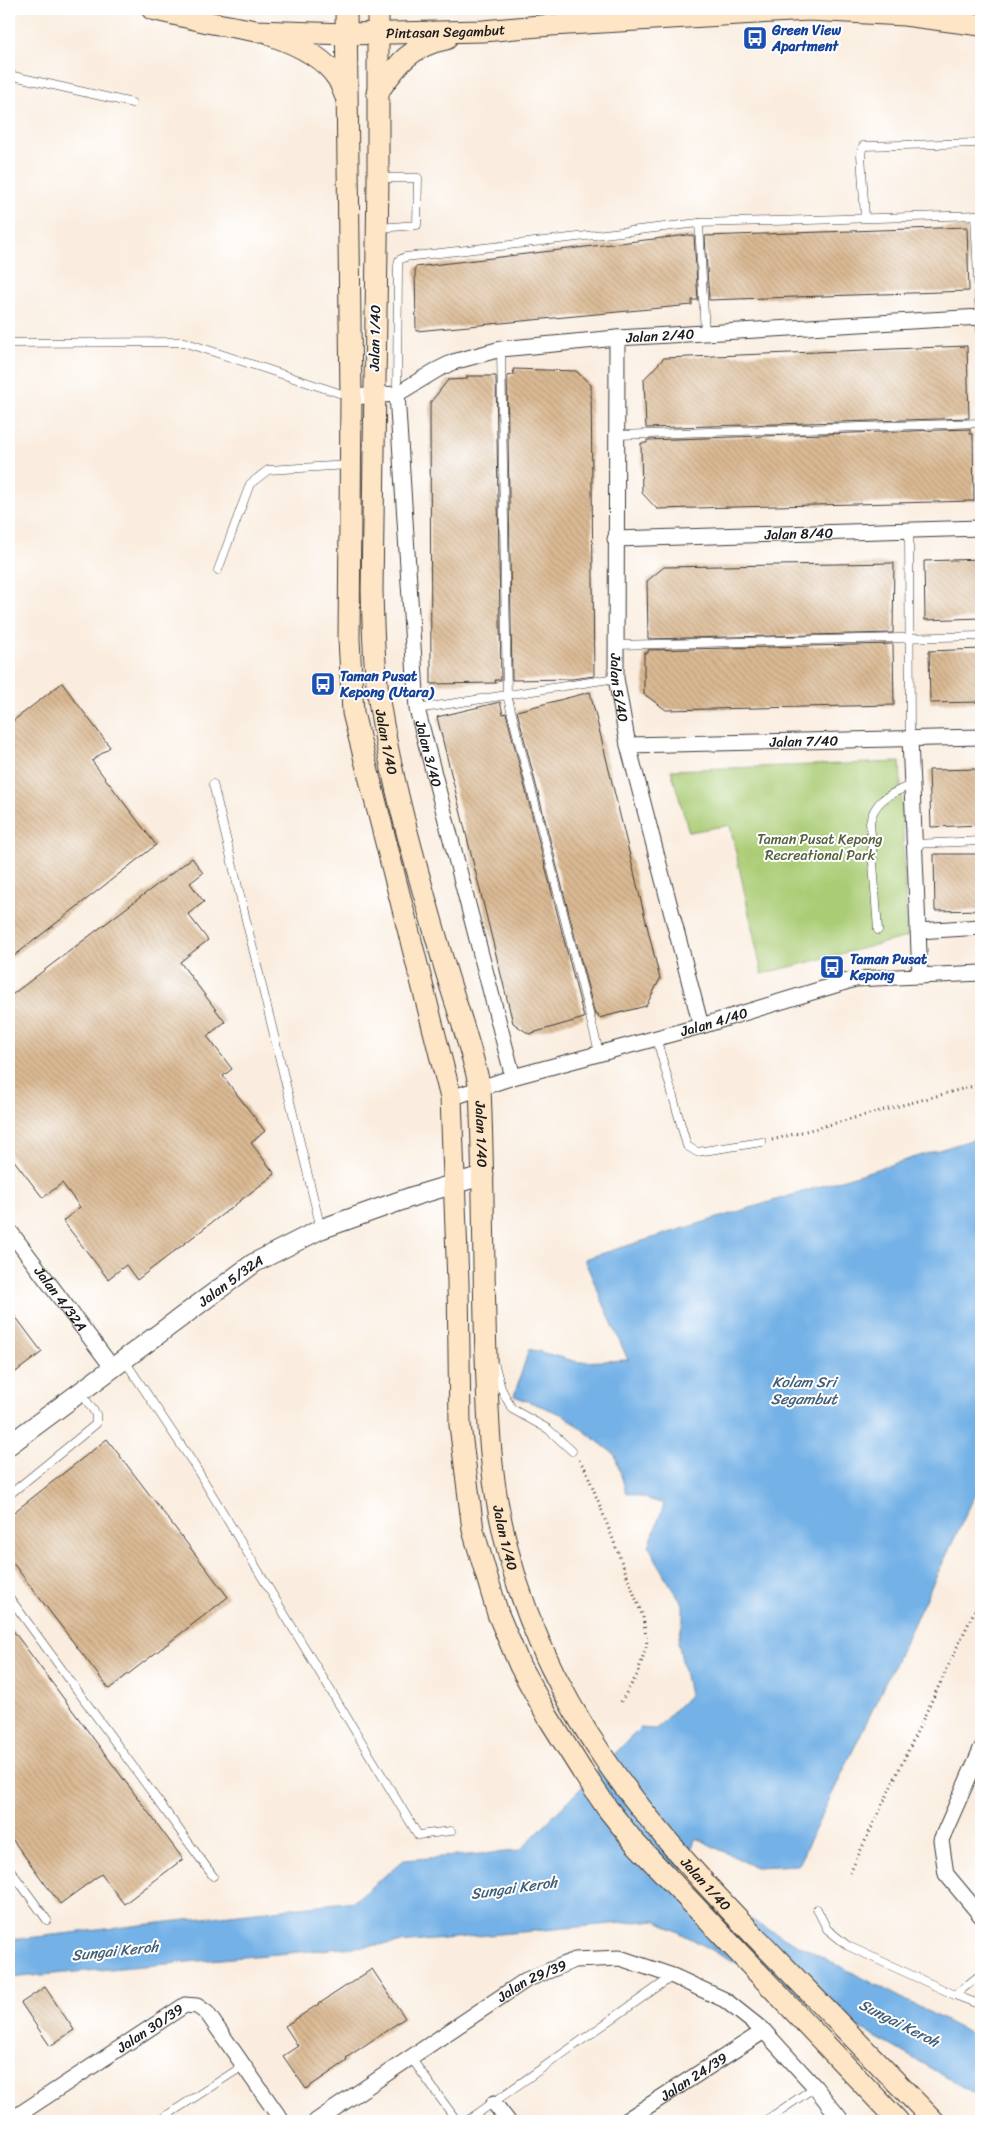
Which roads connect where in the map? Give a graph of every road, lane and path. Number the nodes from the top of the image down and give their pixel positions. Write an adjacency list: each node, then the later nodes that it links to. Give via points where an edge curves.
1 (152, 9): 5 (main road, Pintasan Segambut)
2 (346, 9): 7 (main road, Jalan 1/40)
3 (378, 9): 8 (main road, Jalan 1/40)
4 (981, 25): 6 (main road, Pintasan Segambut, via 904,15 809,10 552,24)
5 (256, 30): 7 (main road, Pintasan Segambut); 11 (main road, via 289,42 319,59 338,79)
6 (483, 31): 8 (main road, Pintasan Segambut); 10 (main road, via 422,46 398,64)
7 (346, 34): 8 (main road, Pintasan Segambut); 11 (main road, Jalan 1/40)
8 (377, 34): 10 (main road, Jalan 1/40)
9 (9, 75): 12 (lane)
10 (377, 93): 14 (main road, Jalan 1/40)
11 (348, 101): 27 (main road, Jalan 1/40)
12 (132, 103)
13 (981, 143): 16 (lane, via 865,145 861,154)
14 (378, 178): 18 (main road, Jalan 1/40); 18 (lane, via 418,178 417,225)
15 (978, 215): 16 (lane); 19 (lane)
16 (864, 218): 17 (lane)
17 (699, 223): 20 (lane); 25 (lane, via 399,260)
18 (376, 228): 26 (main road, Jalan 1/40)
19 (981, 317): 20 (street, Jalan 2/40); 22 (lane)
20 (705, 334): 21 (street, Jalan 2/40)
21 (617, 338): 24 (street, Jalan 2/40); 29 (street, Jalan 5/40)
22 (981, 340)
23 (9, 343): 27 (lane, via 184,342)
24 (501, 349): 25 (street, Jalan 2/40, via 453,362); 39 (lane)
25 (397, 394): 26 (street, Jalan 2/40); 40 (street, Jalan 3/40)
26 (375, 396): 27 (street, Jalan 2/40); 58 (main road, Jalan 1/40, via 372,590 374,656 380,707 399,802)
27 (350, 397): 30 (main road, Jalan 1/40)
28 (981, 424): 29 (lane)
29 (617, 435): 33 (street, Jalan 5/40)
30 (349, 465): 34 (lane, via 268,470 259,476 250,484); 59 (main road, Jalan 1/40, via 349,639 353,713)
31 (981, 528): 32 (street, Jalan 8/40)
32 (909, 530): 33 (street, Jalan 8/40); 36 (lane)
33 (615, 540): 37 (street, Jalan 5/40)
34 (218, 570)
35 (981, 636): 36 (lane)
36 (909, 637): 37 (lane); 42 (lane)
37 (615, 645): 38 (street, Jalan 5/40)
38 (616, 678): 39 (lane); 43 (street, Jalan 5/40)
39 (507, 695): 40 (lane); 55 (lane)
40 (417, 709): 56 (street, Jalan 3/40)
41 (981, 737): 42 (street, Jalan 7/40)
42 (910, 739): 43 (street, Jalan 7/40); 45 (street)
43 (628, 745): 53 (street, Jalan 5/40)
44 (213, 784): 63 (lane)
45 (912, 784): 47 (street); 49 (lane, via 880,800 873,809 870,822)
46 (981, 841): 47 (lane)
47 (914, 844): 50 (street)
48 (981, 927): 50 (street)
49 (878, 930)
50 (918, 931): 52 (street)
51 (981, 973): 52 (street, Jalan 4/40)
52 (920, 976): 53 (street, Jalan 4/40, via 855,979)
53 (701, 1026): 54 (street, Jalan 4/40)
54 (656, 1037): 55 (street, Jalan 4/40); 60 (lane, via 687,1146 697,1152)
55 (599, 1052): 56 (street, Jalan 4/40)
56 (512, 1077): 58 (street, Jalan 4/40)
57 (981, 1084): 60 (path)
58 (480, 1088): 59 (street, Jalan 4/40); 61 (main road, Jalan 1/40)
59 (450, 1098): 62 (main road, Jalan 1/40)
60 (762, 1142)
61 (484, 1175): 62 (street, Jalan 5/32A); 65 (main road, Jalan 1/40)
62 (455, 1182): 63 (street, Jalan 5/32A); 101 (main road, Jalan 1/40, via 460,1424 472,1530 498,1614 520,1666 548,1717 607,1808 635,1843)
63 (321, 1229): 66 (street, Jalan 5/32A, via 254,1263)
64 (9, 1230): 66 (street, Jalan 4/32A)
65 (485, 1328): 69 (lane, via 501,1388 512,1410 548,1429); 102 (main road, Jalan 1/40, via 489,1426 499,1514 510,1561 528,1612 568,1704 596,1750 635,1803 695,1874)
66 (118, 1363): 67 (street, Jalan 5/32A); 75 (lane, via 193,1463 418,1835)
67 (80, 1391): 68 (street, Jalan 5/32A); 70 (lane, via 96,1414 96,1424)
68 (9, 1445)
69 (572, 1451): 73 (path, via 586,1470 643,1618 647,1644 637,1675)
70 (9, 1495)
71 (9, 1597): 78 (lane)
72 (981, 1597): 77 (path)
73 (620, 1705)
74 (981, 1749): 80 (street, via 941,1840 946,1874)
75 (451, 1831)
76 (9, 1868): 81 (lane)
77 (850, 1873)
78 (213, 1876)
79 (817, 1910): 84 (lane, via 827,1929 848,1946)
80 (981, 1916)
81 (47, 1920)
82 (981, 1974): 84 (lane)
83 (673, 1976): 86 (street, Jalan 29/39, via 725,2000); 87 (street, Jalan 29/39, via 620,1958 575,1960 526,1980); 90 (lane)
84 (955, 1994): 85 (lane)
85 (981, 2005)
86 (764, 2031): 89 (street, Jalan 29/39); 92 (street, Jalan 24/39)
87 (411, 2058): 95 (street, Jalan 29/39); 96 (lane)
88 (243, 2066): 91 (street, Jalan 30/39, via 207,2013 197,2006 185,2005); 93 (lane); 94 (street, Jalan 30/39)
89 (815, 2088): 99 (lane); 100 (street, Jalan 29/39)
90 (494, 2103): 97 (lane); 98 (street)
91 (9, 2120)
92 (630, 2120)
93 (158, 2121)
94 (282, 2121)
95 (316, 2121)
96 (457, 2121)
97 (467, 2121)
98 (508, 2121)
99 (766, 2121)
100 (842, 2121)
101 (898, 2121)
102 (934, 2121)

